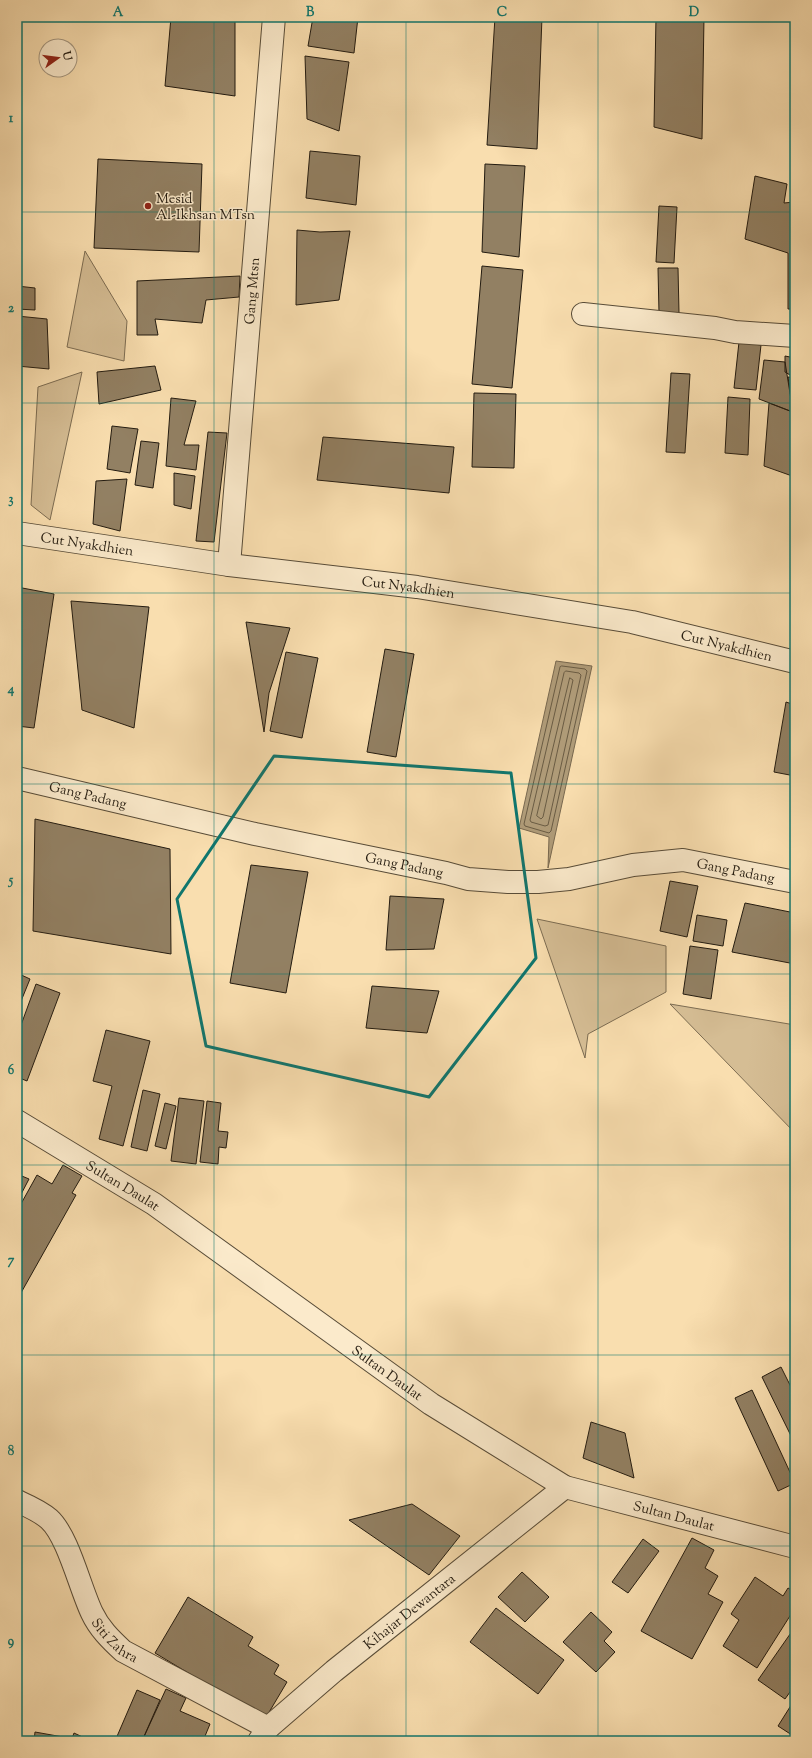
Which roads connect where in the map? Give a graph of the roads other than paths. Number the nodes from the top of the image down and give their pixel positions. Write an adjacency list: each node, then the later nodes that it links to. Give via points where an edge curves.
1 (274, 17): 5 (street, Gang Mtsn)
2 (583, 314): 3 (street, via 735,332)
3 (795, 336)
4 (17, 533): 5 (street, Cut Nyakdhien)
5 (229, 565): 6 (street, Cut Nyakdhien, via 417,587 632,622)
6 (795, 662)
7 (17, 778): 8 (street, Gang Padang, via 255,834 446,872 468,879 538,882 569,879 633,865 683,860)
8 (795, 882)
9 (17, 1121): 10 (street, Sultan Daulat, via 154,1204 431,1404)
10 (565, 1487): 12 (street, Sultan Daulat); 13 (street, Kihajar Dewantara, via 334,1671)
11 (17, 1501): 13 (street, Siti Zahra, via 32,1507 49,1519 60,1532 92,1613 105,1634 123,1651)
12 (795, 1547)
13 (264, 1734)

